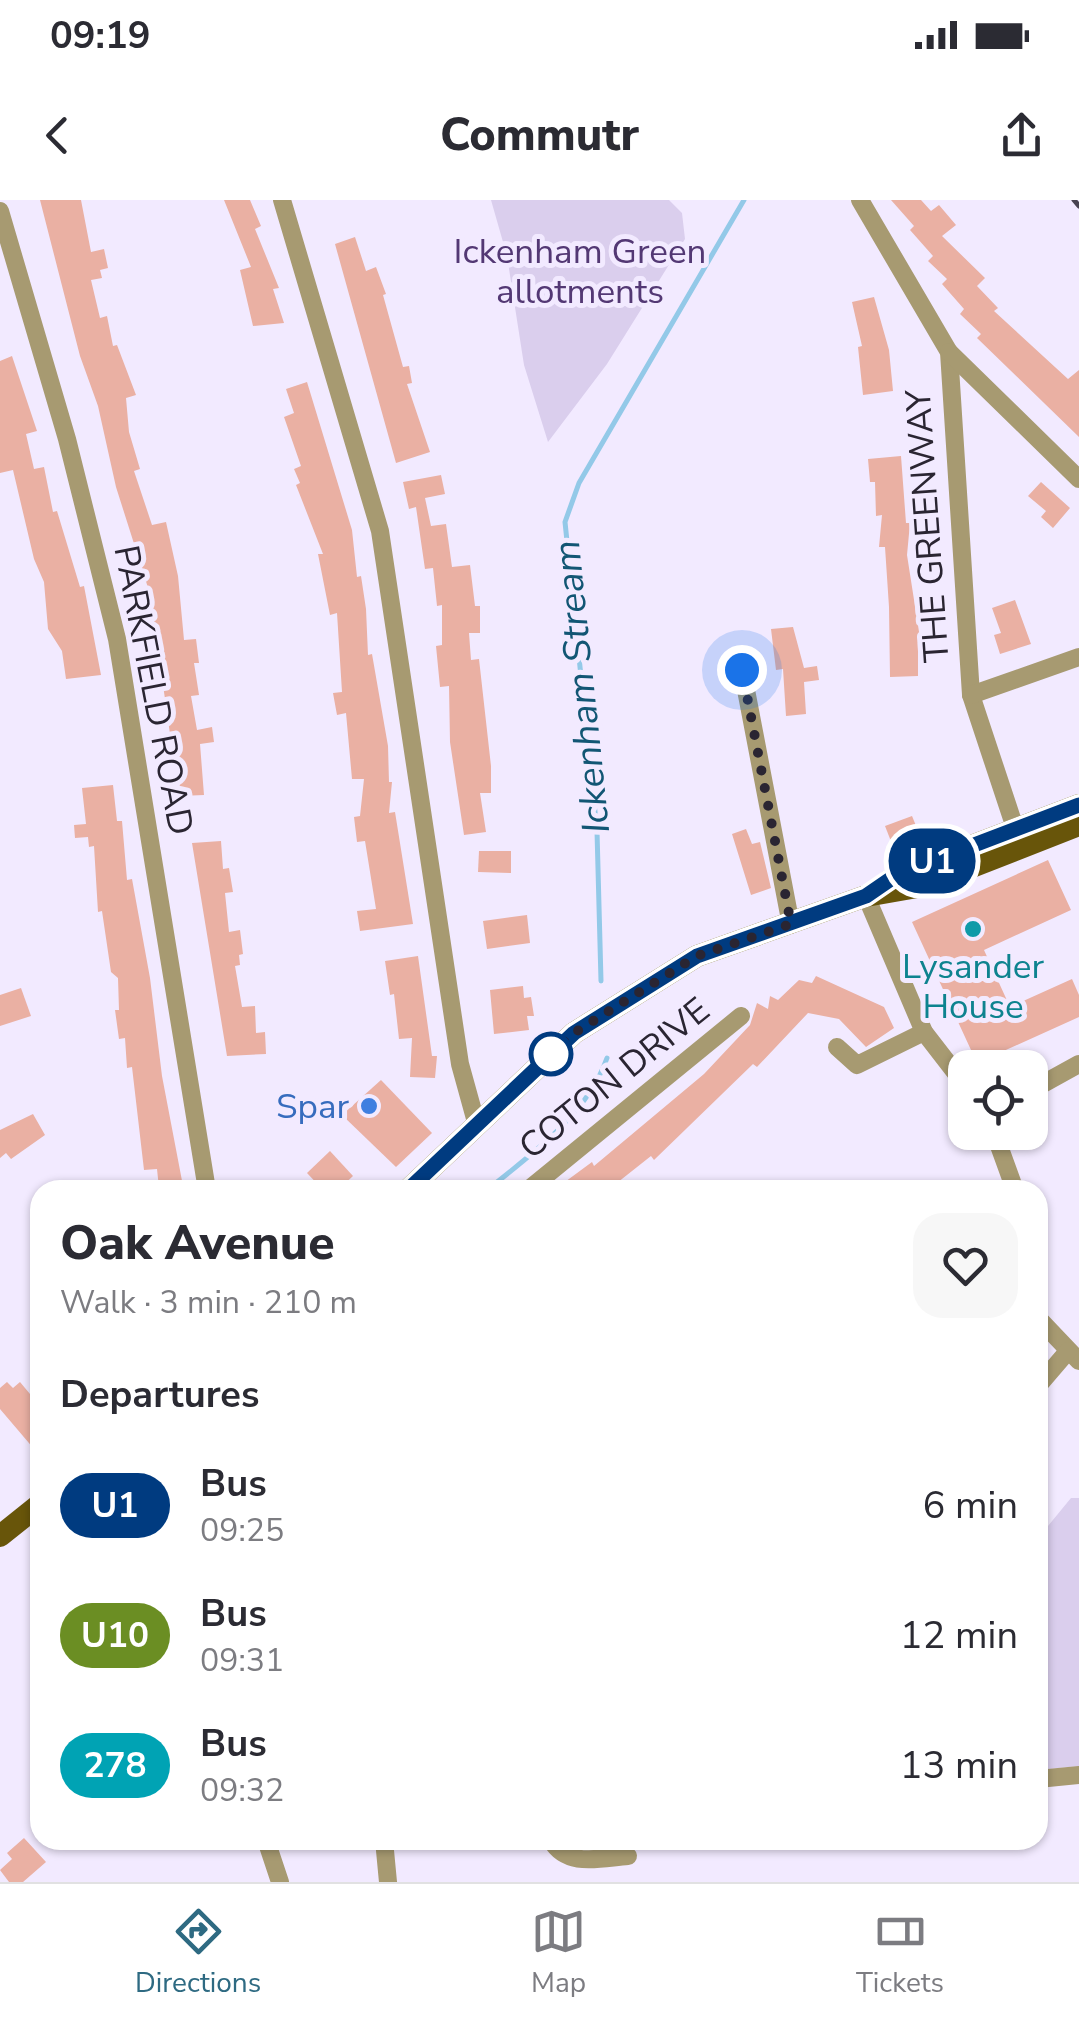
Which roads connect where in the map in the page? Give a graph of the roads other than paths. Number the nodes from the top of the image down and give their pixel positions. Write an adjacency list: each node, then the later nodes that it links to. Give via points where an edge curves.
1 (282, 200): 20 (street, via 380,531 460,1064)
2 (860, 200): 4 (street, THE GREENWAY)
3 (0, 211): 22 (street, PARKFIELD ROAD, via 117,639)
4 (949, 352): 5 (street, THE GREENWAY); 8 (street, THE GREENWAY)
5 (1079, 479)
6 (1079, 657): 8 (street, THE GREENWAY)
7 (742, 670): 13 (street)
8 (970, 696): 11 (street, THE GREENWAY)
9 (1079, 805): 11 (main road)
10 (1079, 825): 11 (main road)
11 (1018, 839): 12 (main road, via 898,874)
12 (866, 896): 13 (main road); 15 (street)
13 (791, 924): 20 (main road, via 697,956 646,986 574,1033)
14 (742, 1016): 24 (street, COTON DRIVE)
15 (924, 1032): 16 (street, via 857,1066); 17 (street)
16 (837, 1047)
17 (948, 1063)
18 (1079, 1064): 19 (street)
19 (1048, 1081)
20 (476, 1122): 23 (main road)
21 (1001, 1150): 25 (street)
22 (205, 1180)
23 (418, 1180)
24 (540, 1180)
25 (1011, 1180)
26 (1048, 1329): 27 (street)
27 (1073, 1356): 28 (street)
28 (1048, 1377)
29 (30, 1512): 30 (main road)
30 (0, 1536)
31 (1079, 1775): 32 (street)
32 (1048, 1778)
33 (269, 1850): 37 (street)
34 (385, 1850): 38 (street)
35 (559, 1850): 36 (street, via 580,1860)
36 (628, 1856)
37 (280, 1882)
38 (388, 1882)

